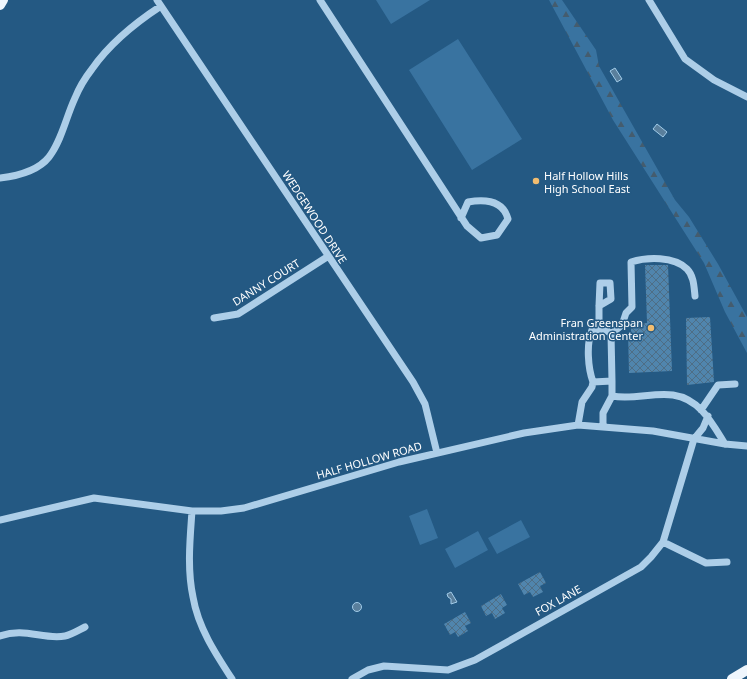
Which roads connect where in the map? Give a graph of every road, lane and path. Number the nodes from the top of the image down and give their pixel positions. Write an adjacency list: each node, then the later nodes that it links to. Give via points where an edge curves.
1 (3, 0): 5 (main road)
2 (320, 0): 8 (street)
3 (649, 0): 6 (street, via 685,59 714,80)
4 (159, 3): 7 (street, via 129,29 92,69 75,98 49,158 18,176); 9 (street, WEDGEWOOD DRIVE)
5 (0, 5)
6 (747, 97)
7 (0, 178)
8 (461, 218): 8 (street, via 466,226 481,238 497,235 508,219 506,211 494,201 477,200 468,202)
9 (327, 256): 12 (street, DANNY COURT, via 238,314); 26 (street, WEDGEWOOD DRIVE, via 426,404)
10 (695, 296): 14 (street, via 693,279 687,269 671,261 655,258 631,262 632,307 626,313 622,325)
11 (599, 306): 13 (street)
12 (214, 318)
13 (599, 329): 14 (street, via 605,329); 16 (street, via 592,330 589,336 590,373)
14 (611, 334): 15 (street)
15 (612, 381): 16 (street); 18 (street)
16 (593, 382): 21 (street, via 582,402)
17 (735, 384): 19 (street, via 718,385)
18 (612, 396): 19 (street, via 624,398 673,395 692,401); 22 (street, via 603,413)
19 (701, 410): 20 (street)
20 (708, 416): 23 (street, FOX LANE); 24 (street)
21 (578, 425): 22 (street, HALF HOLLOW ROAD); 26 (street, HALF HOLLOW ROAD, via 524,433)
22 (603, 427): 23 (street, HALF HOLLOW ROAD, via 653,431)
23 (694, 439): 24 (street, HALF HOLLOW ROAD); 29 (street, FOX LANE)
24 (725, 444): 25 (street, HALF HOLLOW ROAD)
25 (747, 446)
26 (437, 453): 27 (street, HALF HOLLOW ROAD, via 351,475 244,508)
27 (192, 511): 28 (street, HALF HOLLOW ROAD, via 94,498); 34 (street, via 192,597 209,642)
28 (0, 520)
29 (663, 542): 30 (street, via 706,563); 35 (street, FOX LANE, via 641,567 475,660 448,670 384,666 368,670)
30 (727, 562)
31 (85, 627): 32 (street, via 66,636 50,637 18,632)
32 (0, 636)
33 (747, 670): 36 (main road)
34 (232, 679)
35 (352, 679)
36 (732, 679)

